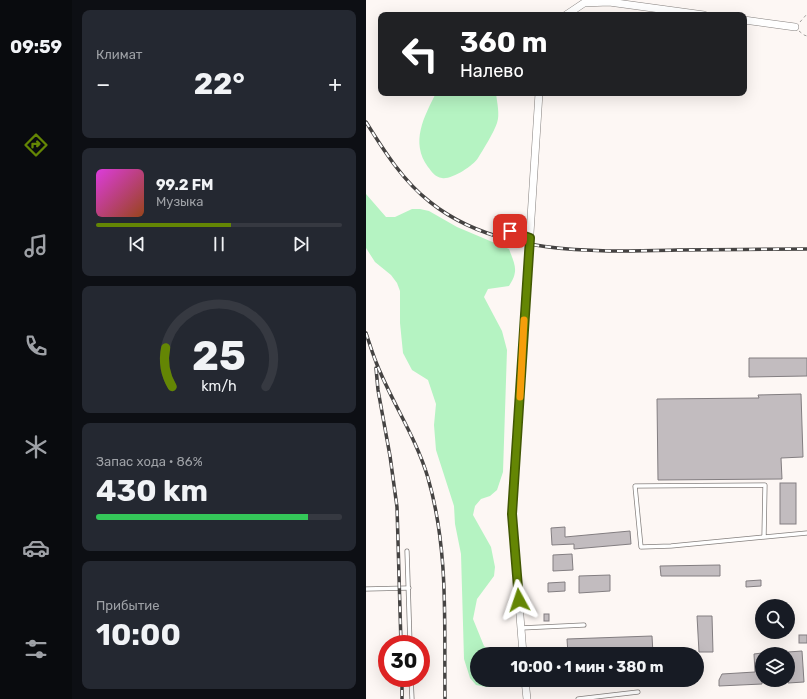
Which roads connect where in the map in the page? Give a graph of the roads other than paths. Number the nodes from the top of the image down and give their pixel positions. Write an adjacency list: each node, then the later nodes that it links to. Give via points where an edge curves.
1 (571, 12): 2 (street, via 584,4 609,2)
2 (682, 12)
3 (747, 20): 4 (street)
4 (795, 27)
5 (539, 96): 7 (street)
6 (510, 231): 7 (lane)
7 (530, 238): 14 (street, via 512,514)
8 (807, 533): 9 (lane)
9 (764, 537): 9 (lane, via 641,547 636,486 765,486)
10 (407, 551): 11 (lane)
11 (408, 588): 12 (lane); 15 (lane)
12 (366, 589)
13 (584, 625): 14 (lane)
14 (521, 628): 16 (street)
15 (410, 635)
16 (522, 647)
17 (411, 687): 20 (lane)
18 (526, 687): 21 (street)
19 (638, 692): 22 (lane)
20 (412, 699)
21 (527, 699)
22 (578, 699)

